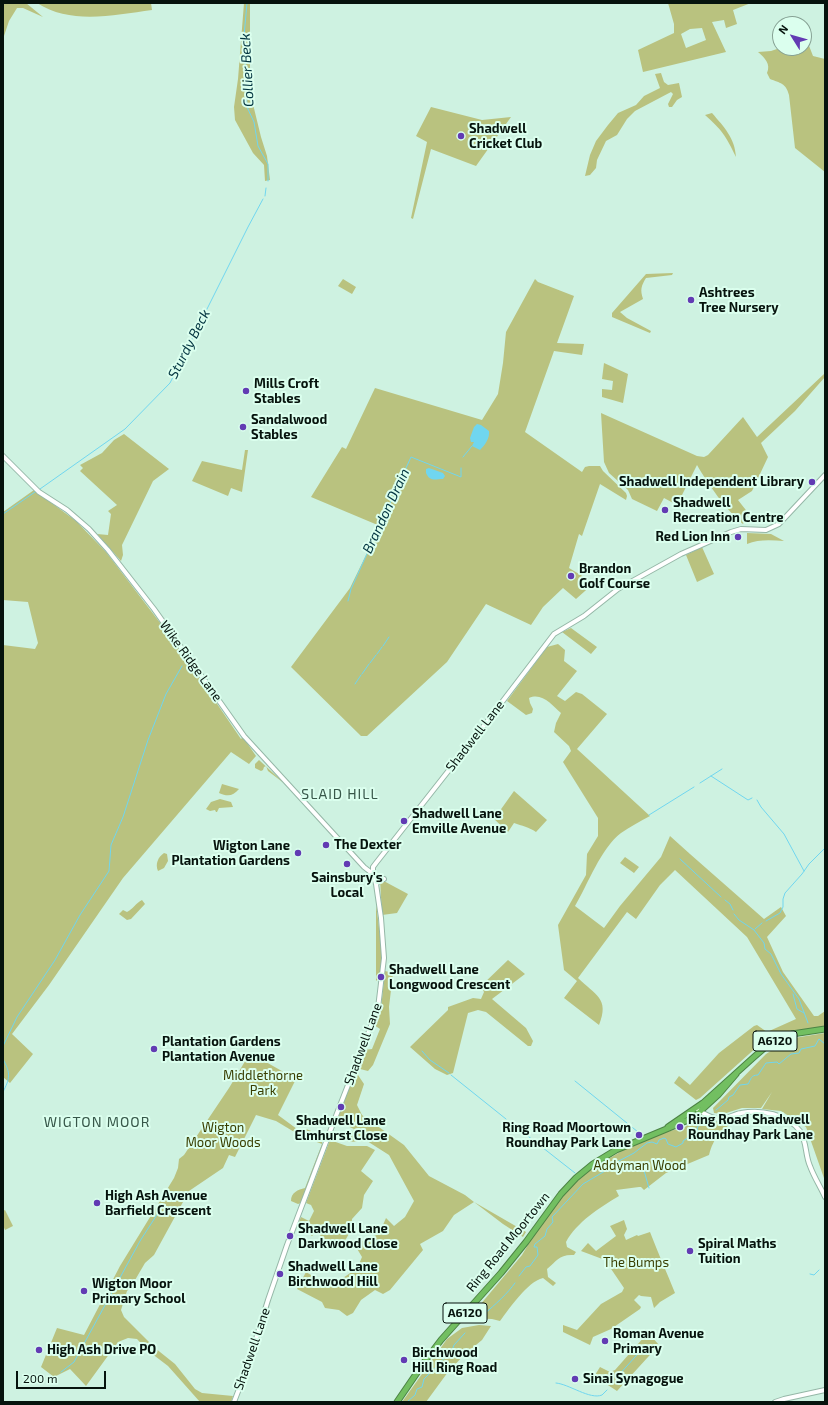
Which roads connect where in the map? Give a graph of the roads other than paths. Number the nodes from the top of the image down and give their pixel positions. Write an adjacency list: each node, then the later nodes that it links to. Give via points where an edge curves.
1 (3, 456): 3 (street, Wike Ridge Lane, via 39,492 67,510 89,529 136,585 244,736)
2 (825, 475): 3 (street, Shadwell Lane, via 779,524 766,530 742,529 731,532 680,554 618,589 584,616 554,634 376,862)
3 (373, 874): 5 (street, Shadwell Lane)
4 (384, 879): 5 (street)
5 (376, 884): 10 (street, Shadwell Lane, via 384,958 378,1008 287,1245)
6 (825, 1029): 7 (highway, A6120, via 792,1034 774,1041 754,1056 728,1085)
7 (700, 1109): 8 (street, via 716,1118 724,1119 741,1113 756,1112 789,1121 804,1139 810,1166); 11 (highway, Ring Road Moortown / A6120, via 665,1129 608,1155 570,1184 501,1273 441,1340)
8 (825, 1197)
9 (825, 1390): 12 (street)
10 (234, 1402)
11 (397, 1402)
12 (774, 1402)

